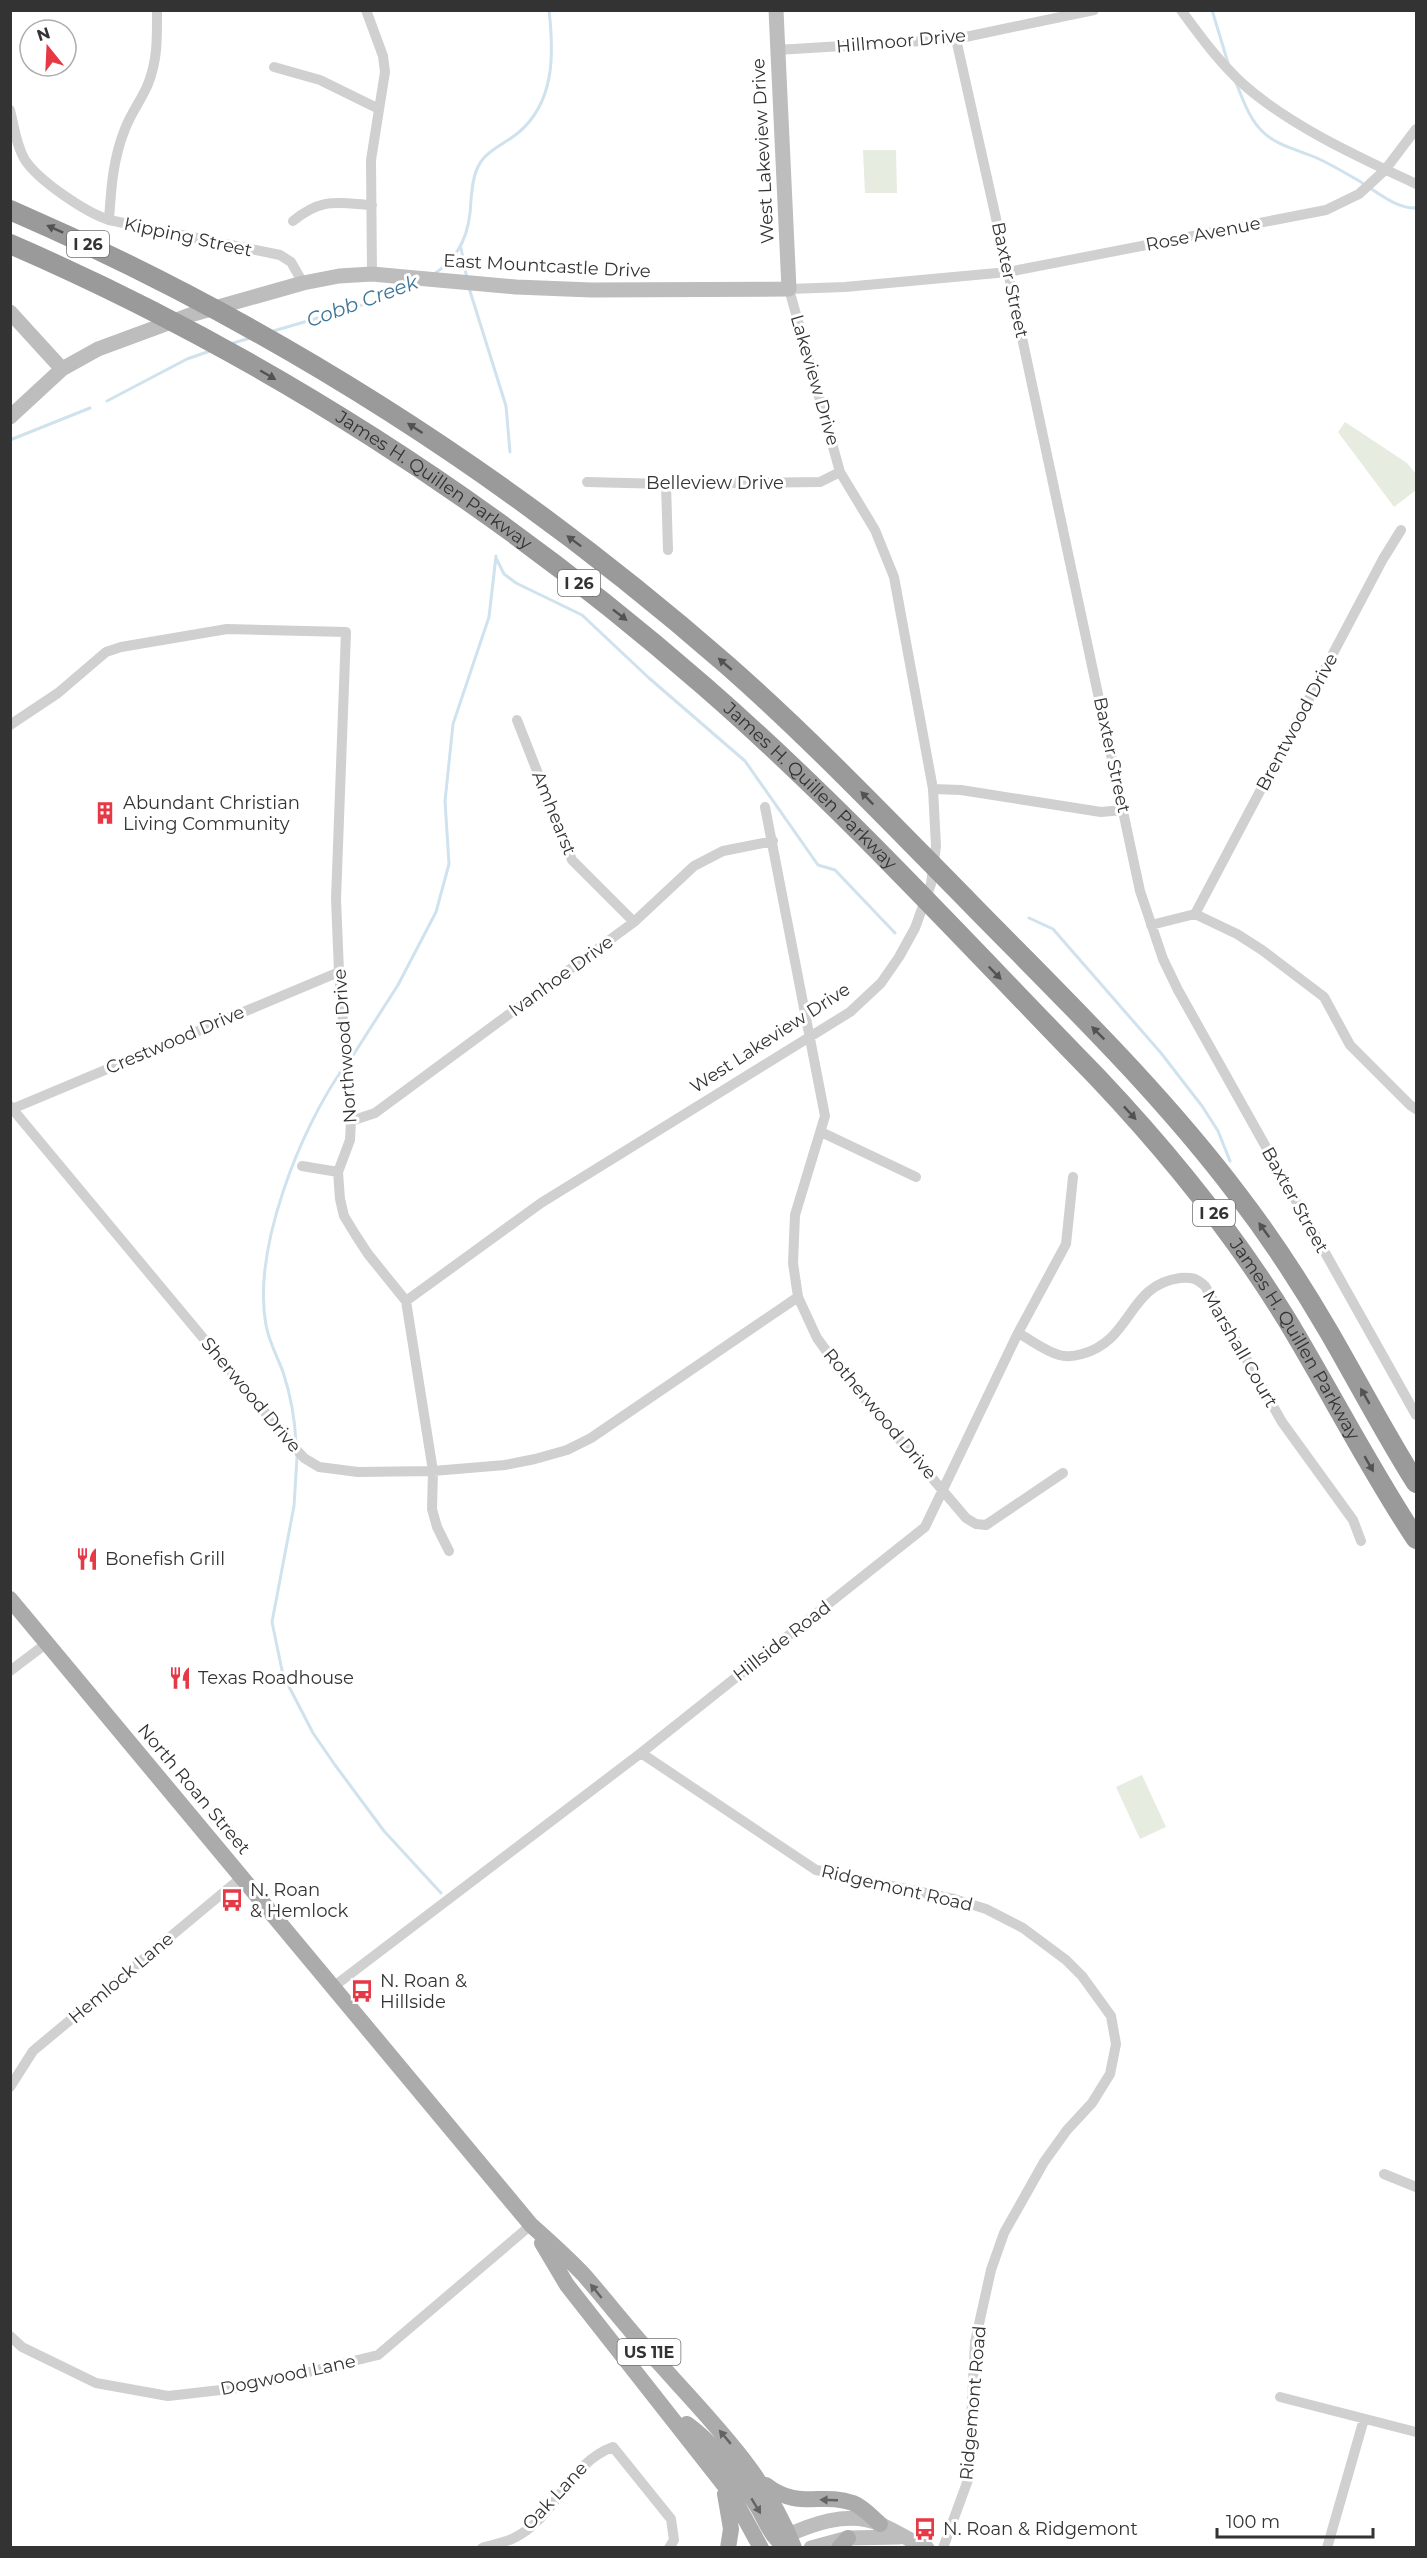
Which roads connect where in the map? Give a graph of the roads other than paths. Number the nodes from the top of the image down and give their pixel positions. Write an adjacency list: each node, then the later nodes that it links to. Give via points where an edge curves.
1 (157, 10): 16 (street, via 155,63 124,129 116,158)
2 (366, 10): 9 (street, via 383,56)
3 (776, 10): 7 (street, West Lakeview Drive)
4 (1094, 10): 6 (street, Hillmoor Drive)
5 (1181, 10): 12 (street, via 1215,55 1264,101)
6 (956, 39): 7 (street, Hillmoor Drive); 19 (street, Baxter Street)
7 (777, 50): 22 (street, West Lakeview Drive)
8 (274, 67): 9 (street, via 320,80)
9 (379, 109): 14 (street, via 371,160)
10 (10, 110): 16 (street, Kipping Street, via 24,158 34,172 90,213)
11 (1416, 129): 12 (street, Rose Avenue)
12 (1385, 170): 13 (street); 19 (street, Rose Avenue, via 1359,194 1326,210)
13 (1416, 184)
14 (372, 205): 17 (street, via 312,206); 20 (street)
15 (10, 210): 56 (highway, James H. Quillen Parkway / I 26, one-way to 15, via 1302,1286 1237,1193 1162,1101 800,731 592,554 451,452 257,333 96,248)
16 (109, 220): 21 (street, Kipping Street, via 280,255 291,262)
17 (293, 221)
18 (10, 244): 58 (highway, James H. Quillen Parkway / I 26, one-way to 58, via 218,346 366,433 474,505 568,575 704,686 780,755 1097,1077 1200,1195 1287,1320)
19 (1008, 272): 22 (street, East Mountcastle Drive); 35 (street, Baxter Street)
20 (372, 274): 21 (street, East Mountcastle Drive); 22 (street, East Mountcastle Drive, via 591,290)
21 (303, 283): 24 (street, East Mountcastle Drive, via 129,336)
22 (789, 289): 26 (street, Lakeview Drive)
23 (10, 312): 24 (street)
24 (62, 369): 25 (street, East Mountcastle Drive)
25 (10, 417)
26 (840, 472): 28 (street, Belleview Drive, via 820,482); 33 (street, West Lakeview Drive, via 874,530 894,577)
27 (587, 482): 28 (street, Belleview Drive)
28 (666, 484): 30 (street)
29 (1401, 530): 37 (street, Brentwood Drive)
30 (669, 550)
31 (517, 720): 38 (street, Amhearst, via 572,860)
32 (10, 725): 40 (street, Northwood Drive, via 58,693 106,652 121,646 227,629 346,632 336,899)
33 (933, 789): 35 (street, via 1101,812); 41 (street, West Lakeview Drive, via 936,846 931,884 915,928 893,966 867,998)
34 (765, 807): 36 (street, Rotherwood Drive)
35 (1123, 810): 39 (street, Baxter Street)
36 (773, 841): 38 (street, Ivanhoe Drive, via 708,857); 41 (street, Rotherwood Drive)
37 (1195, 914): 39 (street); 43 (street, via 1262,950 1324,997 1350,1045)
38 (634, 922): 44 (street, Ivanhoe Drive, via 375,1113)
39 (1151, 925): 53 (street, Baxter Street, via 1178,990)
40 (339, 972): 42 (street, Crestwood Drive); 44 (street, Northwood Drive)
41 (809, 1039): 45 (street, Rotherwood Drive, via 825,1116); 51 (street, West Lakeview Drive, via 541,1203)
42 (11, 1107): 54 (street, Sherwood Drive, via 304,1458 319,1467 338,1470)
43 (1416, 1109)
44 (351, 1121): 47 (street, Northwood Drive, via 350,1140)
45 (820, 1132): 49 (street); 50 (street, Rotherwood Drive, via 795,1215)
46 (302, 1166): 47 (street)
47 (338, 1172): 51 (street, Northwood Drive, via 344,1216 368,1254)
48 (1073, 1177): 52 (street, Hillside Road, via 1066,1244)
49 (916, 1178)
50 (798, 1297): 54 (street, Sherwood Drive, via 591,1438 567,1450 505,1465); 57 (street, Rotherwood Drive, via 817,1338 838,1367)
51 (406, 1301): 54 (street, Northwood Drive)
52 (1018, 1333): 57 (street, Hillside Road); 59 (street, Marshall Court, via 1060,1356 1091,1352 1116,1335 1136,1304 1160,1284 1197,1279 1205,1286 1281,1422 1353,1520)
53 (1416, 1415)
54 (433, 1472): 60 (street, Northwood Drive, via 432,1509)
55 (1063, 1473): 57 (street, Rotherwood Drive, via 986,1525 966,1518)
56 (1416, 1483)
57 (943, 1488): 64 (street, Hillside Road, via 925,1527)
58 (1416, 1539)
59 (1360, 1541)
60 (449, 1551)
61 (10, 1599): 62 (main road, North Roan Street / US 11E)
62 (47, 1643): 63 (street); 65 (main road, North Roan Street / US 11E)
63 (10, 1671)
64 (641, 1753): 66 (street, Hillside Road); 87 (street, Ridgemont Road, via 816,1870 954,1899 986,1909 1023,1928 1082,1976 1111,2016 1116,2044 1110,2074 1044,2162 1012,2217 991,2270 975,2342 968,2480)
65 (242, 1877): 66 (main road, North Roan Street / US 11E); 67 (street, Hemlock Lane, via 33,2051)
66 (333, 1987): 70 (main road, North Roan Street / US 11E)
67 (10, 2087)
68 (1384, 2174): 69 (street)
69 (1416, 2187)
70 (531, 2224): 71 (street, Dogwood Lane, via 378,2355 247,2387 168,2396 96,2383 22,2347); 73 (main road, North Roan Street / US 11E, via 567,2285); 76 (main road, North Roan Street / US 11E, one-way to 70, via 583,2274)
71 (10, 2336)
72 (1280, 2397): 74 (street)
73 (664, 2409): 77 (main road, North Roan Street / US 11E); 81 (main road, one-way to 81, via 692,2428 727,2464 757,2505)
74 (1364, 2420): 75 (street); 88 (street)
75 (1416, 2432)
76 (762, 2482): 78 (main road, one-way to 76, via 856,2504 784,2498); 81 (main road, North Roan Street / US 11E, via 774,2501)
77 (724, 2487): 81 (main road, North Roan Street / US 11E); 84 (main road, via 730,2514)
78 (880, 2524): 79 (street); 81 (street, via 833,2520)
79 (902, 2537): 80 (street); 86 (street)
80 (843, 2543): 85 (street)
81 (778, 2544)
82 (482, 2547): 83 (street, Oak Lane, via 514,2538 538,2520 584,2463 613,2447 671,2519 674,2540)
83 (669, 2547)
84 (728, 2547)
85 (811, 2547)
86 (927, 2547)
87 (943, 2547)
88 (1327, 2547)

